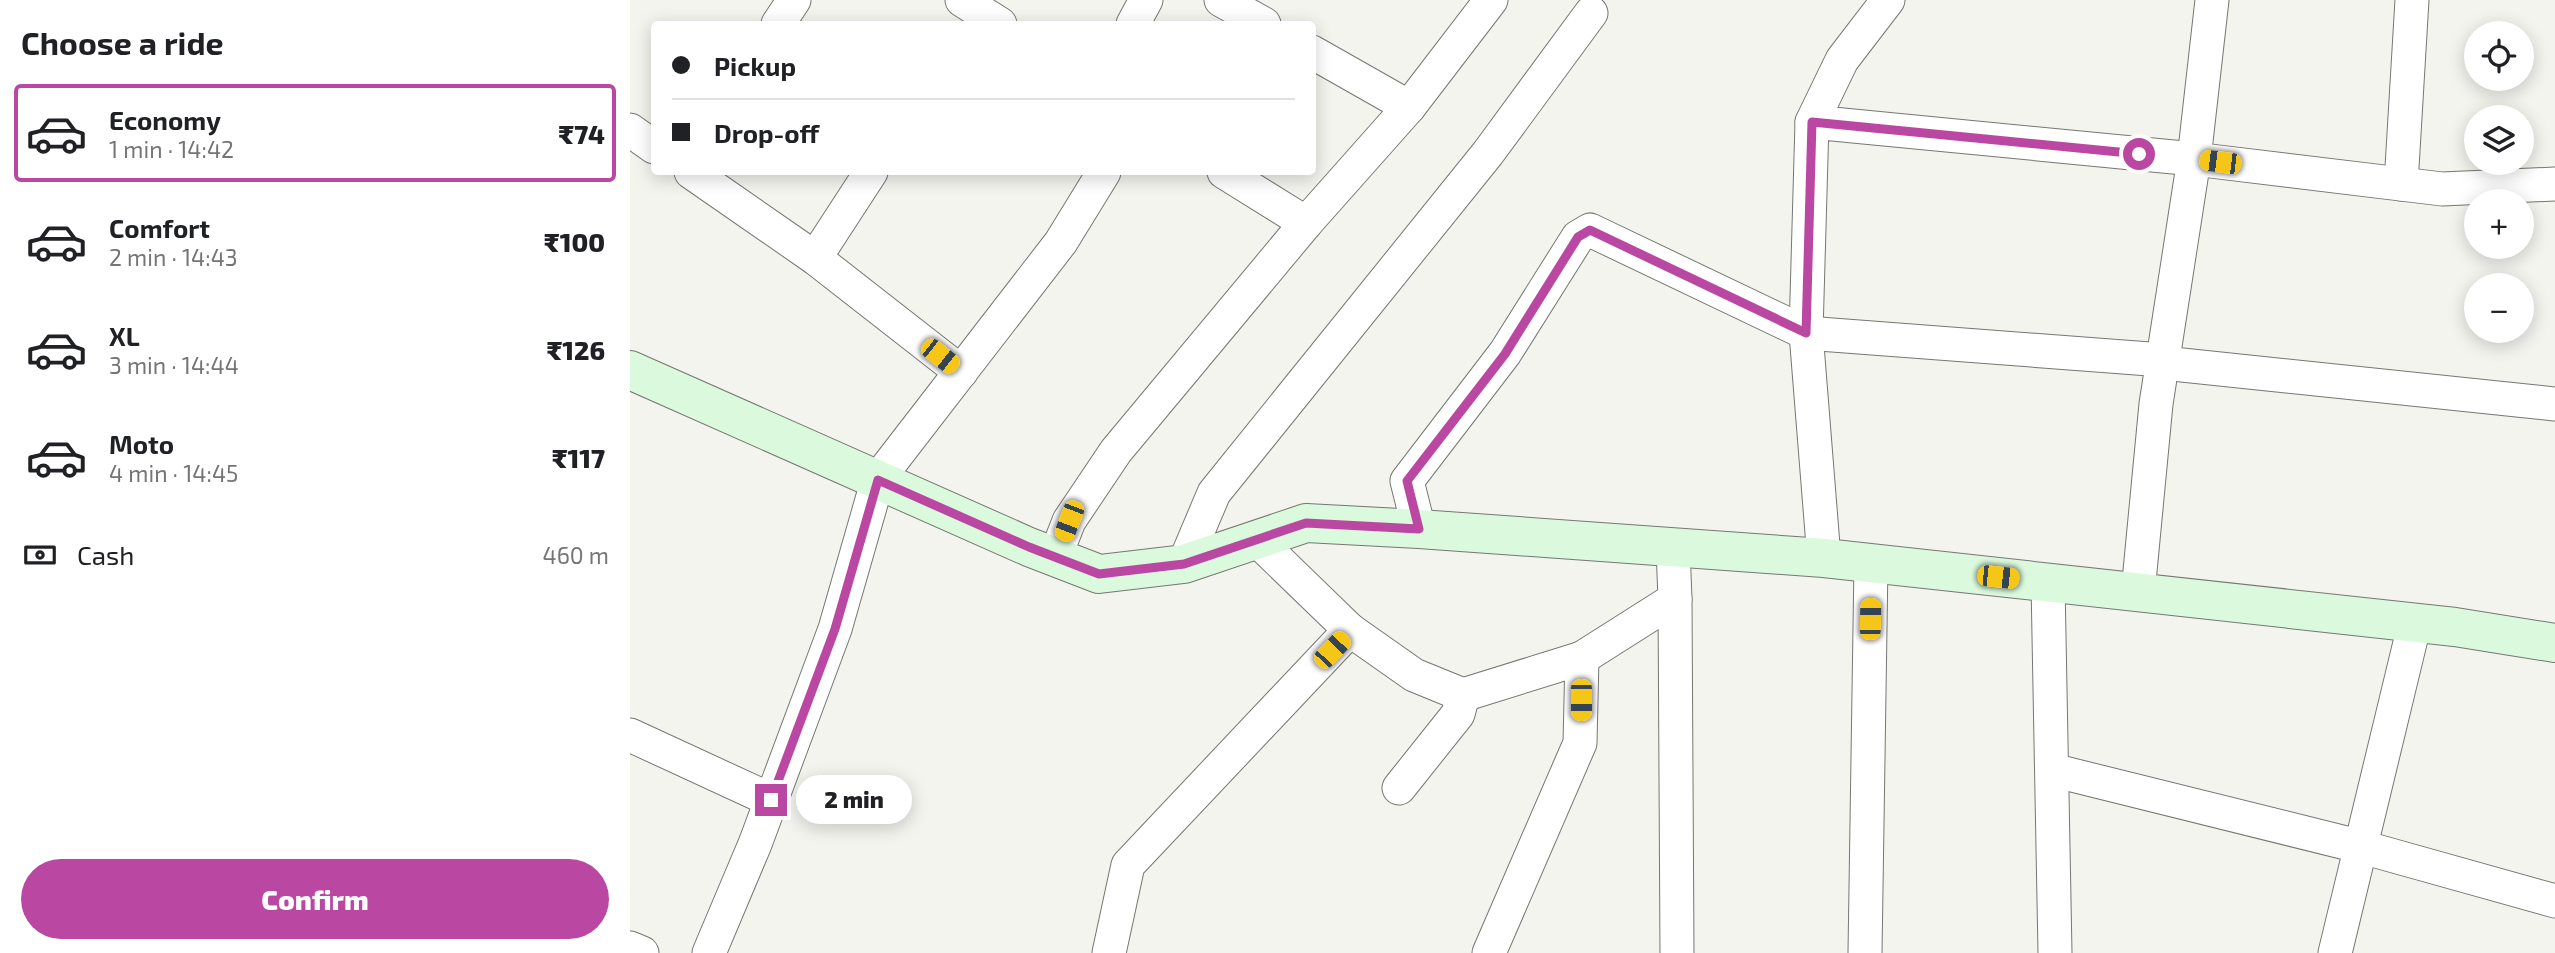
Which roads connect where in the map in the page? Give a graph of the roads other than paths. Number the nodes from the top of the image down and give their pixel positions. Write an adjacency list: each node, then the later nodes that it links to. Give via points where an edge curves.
1 (794, 0): 9 (street)
2 (1146, 0): 10 (street)
3 (1222, 0): 11 (street)
4 (1491, 0): 13 (street)
5 (1888, 0): 14 (street, via 1842,60)
6 (2212, 0): 17 (street)
7 (2412, 0): 22 (street)
8 (1591, 13): 38 (street, via 1488,153 1214,493)
9 (781, 21)
10 (1135, 21)
11 (1259, 21)
12 (1316, 54): 13 (street)
13 (1409, 107): 24 (street)
14 (1812, 122): 17 (street); 26 (street)
15 (630, 130): 16 (street)
16 (651, 145)
17 (2194, 159): 22 (street); 27 (street)
18 (695, 175): 25 (street)
19 (869, 175): 25 (street)
20 (1102, 175): 29 (street, via 1061,243)
21 (1229, 175): 24 (street)
22 (2401, 184): 23 (street, via 2442,189)
23 (2555, 184)
24 (1306, 223): 35 (street, via 1116,451 1069,521)
25 (815, 258): 29 (street)
26 (1806, 333): 27 (street); 32 (street, via 1590,230 1578,237 1505,354 1407,481); 36 (street)
27 (2163, 360): 30 (street); 40 (street)
28 (630, 370): 31 (street)
29 (961, 372): 31 (street)
30 (2555, 404)
31 (878, 480): 35 (street); 50 (street, via 835,629)
32 (1419, 529): 33 (street, via 1306,523); 34 (street)
33 (1257, 540): 38 (street); 43 (street)
34 (1673, 548): 36 (street); 41 (street)
35 (1055, 557): 38 (street, via 1099,574)
36 (1824, 558): 37 (street)
37 (1871, 563): 39 (street); 59 (street)
38 (1184, 564)
39 (2048, 583): 40 (street); 48 (street)
40 (2138, 592): 42 (street)
41 (1675, 599): 45 (street); 58 (street)
42 (2415, 622): 44 (street); 51 (street)
43 (1350, 630): 46 (street, via 1414,675); 56 (street, via 1128,865)
44 (2555, 643)
45 (1582, 658): 46 (street); 57 (street, via 1580,743)
46 (1463, 695): 49 (street, via 1458,714)
47 (630, 735): 50 (street)
48 (2052, 770): 51 (street); 60 (street)
49 (1399, 788)
50 (771, 800): 55 (street)
51 (2362, 847): 52 (street); 61 (street)
52 (2555, 901)
53 (630, 948): 54 (street)
54 (642, 953)
55 (709, 953)
56 (1109, 953)
57 (1489, 953)
58 (1677, 953)
59 (1865, 953)
60 (2055, 953)
61 (2335, 953)

